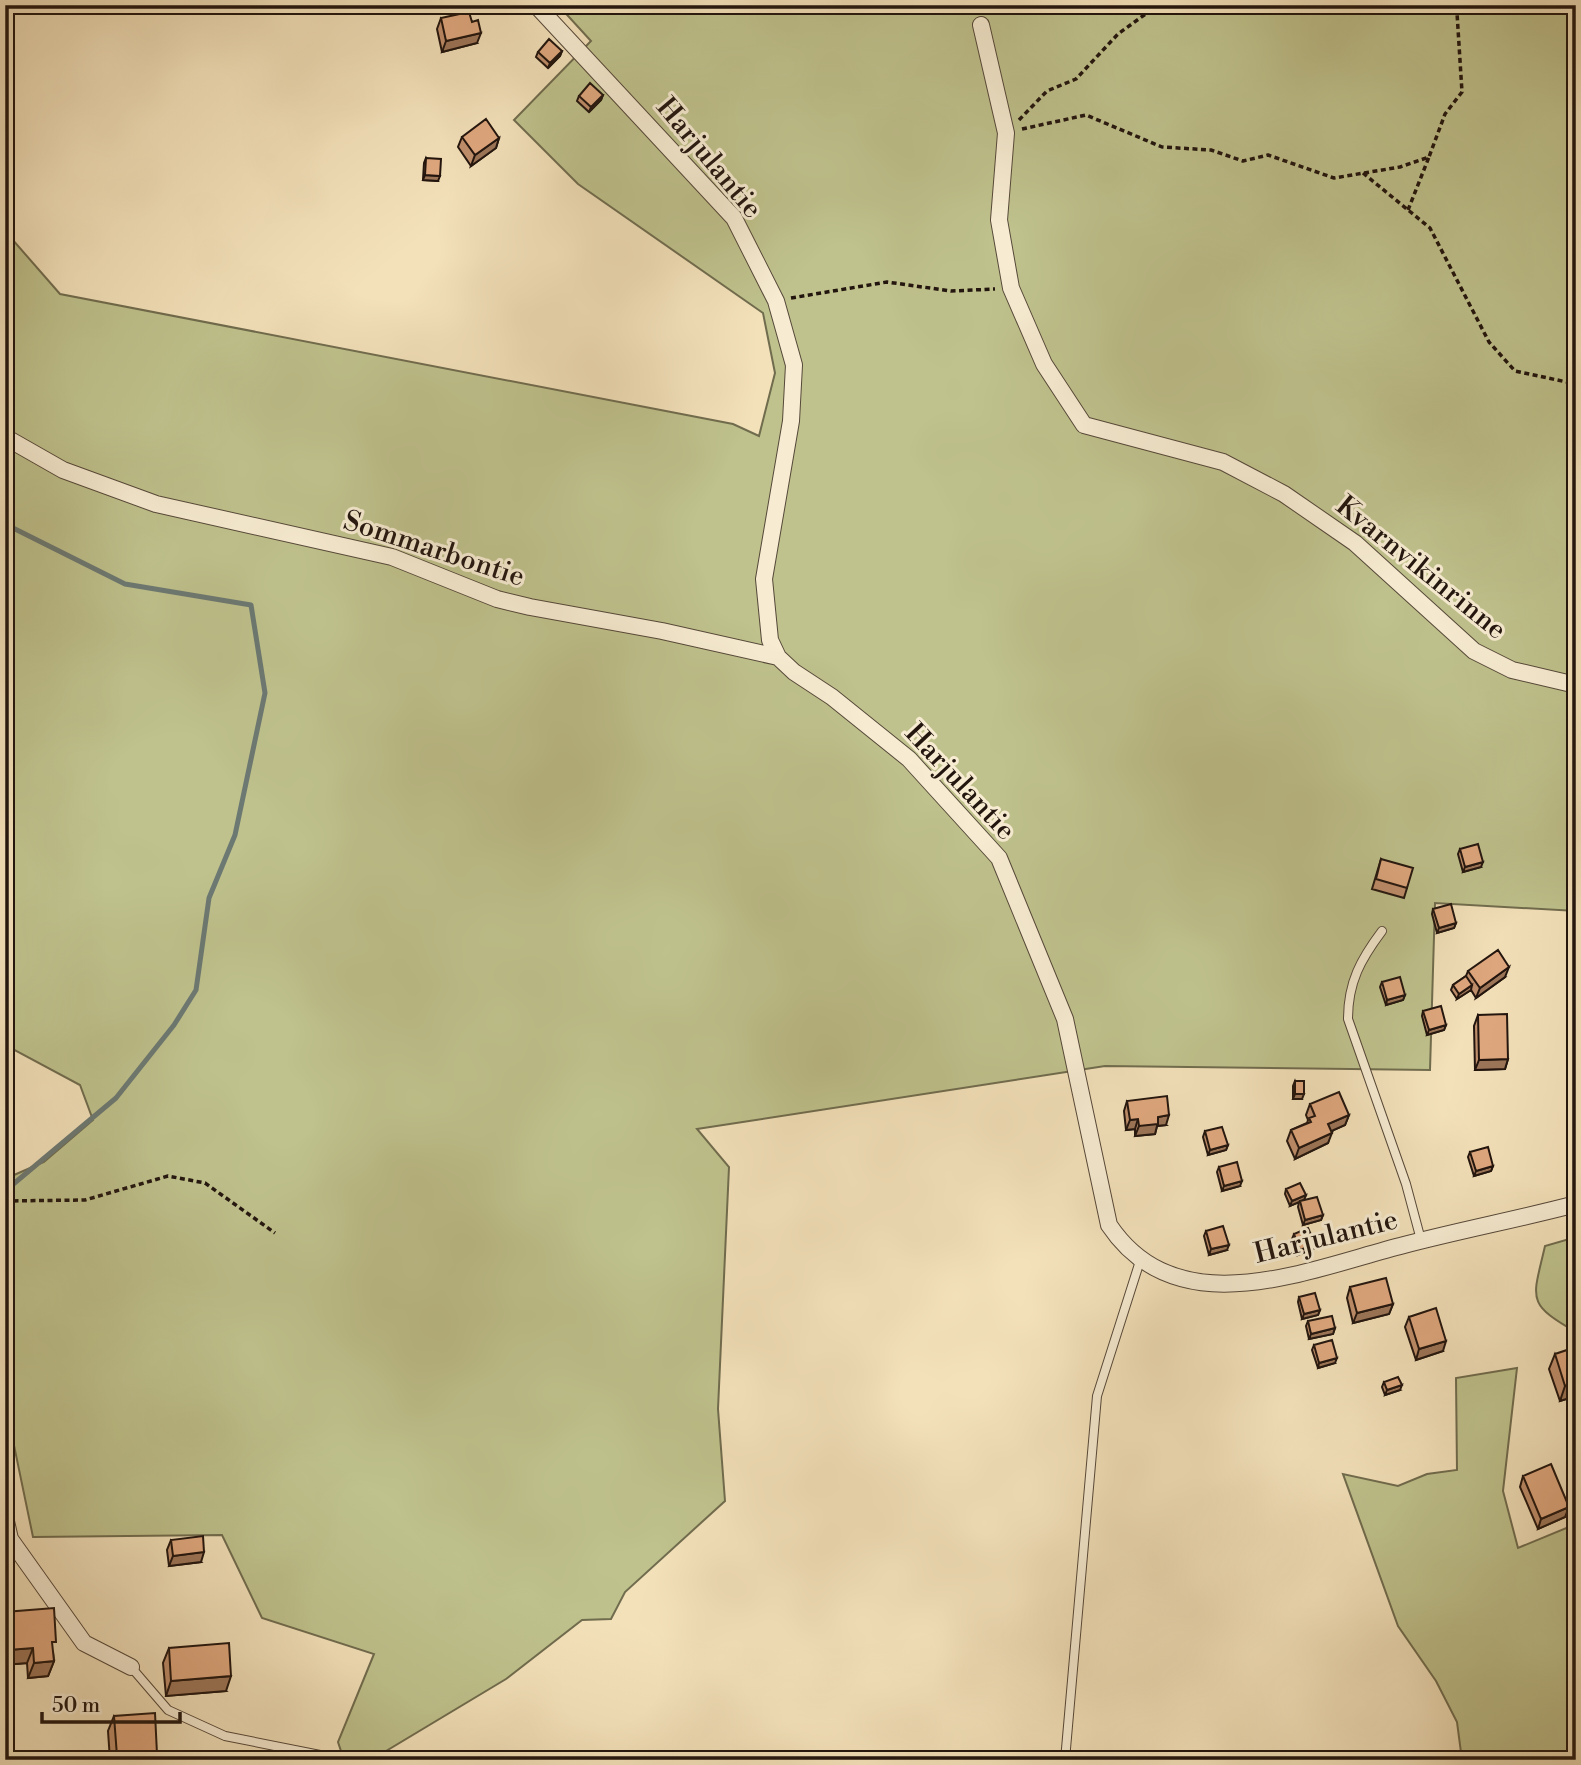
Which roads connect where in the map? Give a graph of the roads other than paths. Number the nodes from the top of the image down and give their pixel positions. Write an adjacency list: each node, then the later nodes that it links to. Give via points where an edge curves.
1 (536, 5): 4 (street, Harjulantie, via 734,218 776,301 794,365 791,421 764,579 770,640)
2 (981, 25): 5 (street, Kvarnvikinrinne, via 1006,133 999,220 1011,288 1044,364 1084,425 1223,462 1284,494 1355,543 1474,651 1513,670)
3 (5, 437): 4 (street, Sommarbontie, via 63,470 156,504 392,557 519,604)
4 (778, 657): 9 (street, Harjulantie, via 909,759 999,859 1065,1019 1109,1225)
5 (1576, 685)
6 (1382, 930): 8 (lane, via 1353,976 1348,1019)
7 (1576, 1204): 8 (street, Harjulantie)
8 (1421, 1240): 9 (street, Harjulantie, via 1295,1276 1245,1284 1173,1276)
9 (1140, 1261): 13 (lane, via 1097,1396)
10 (5, 1517): 11 (street, via 10,1539 84,1643)
11 (131, 1667): 12 (lane, via 168,1710 226,1736 320,1755)
12 (323, 1760)
13 (1065, 1760)

